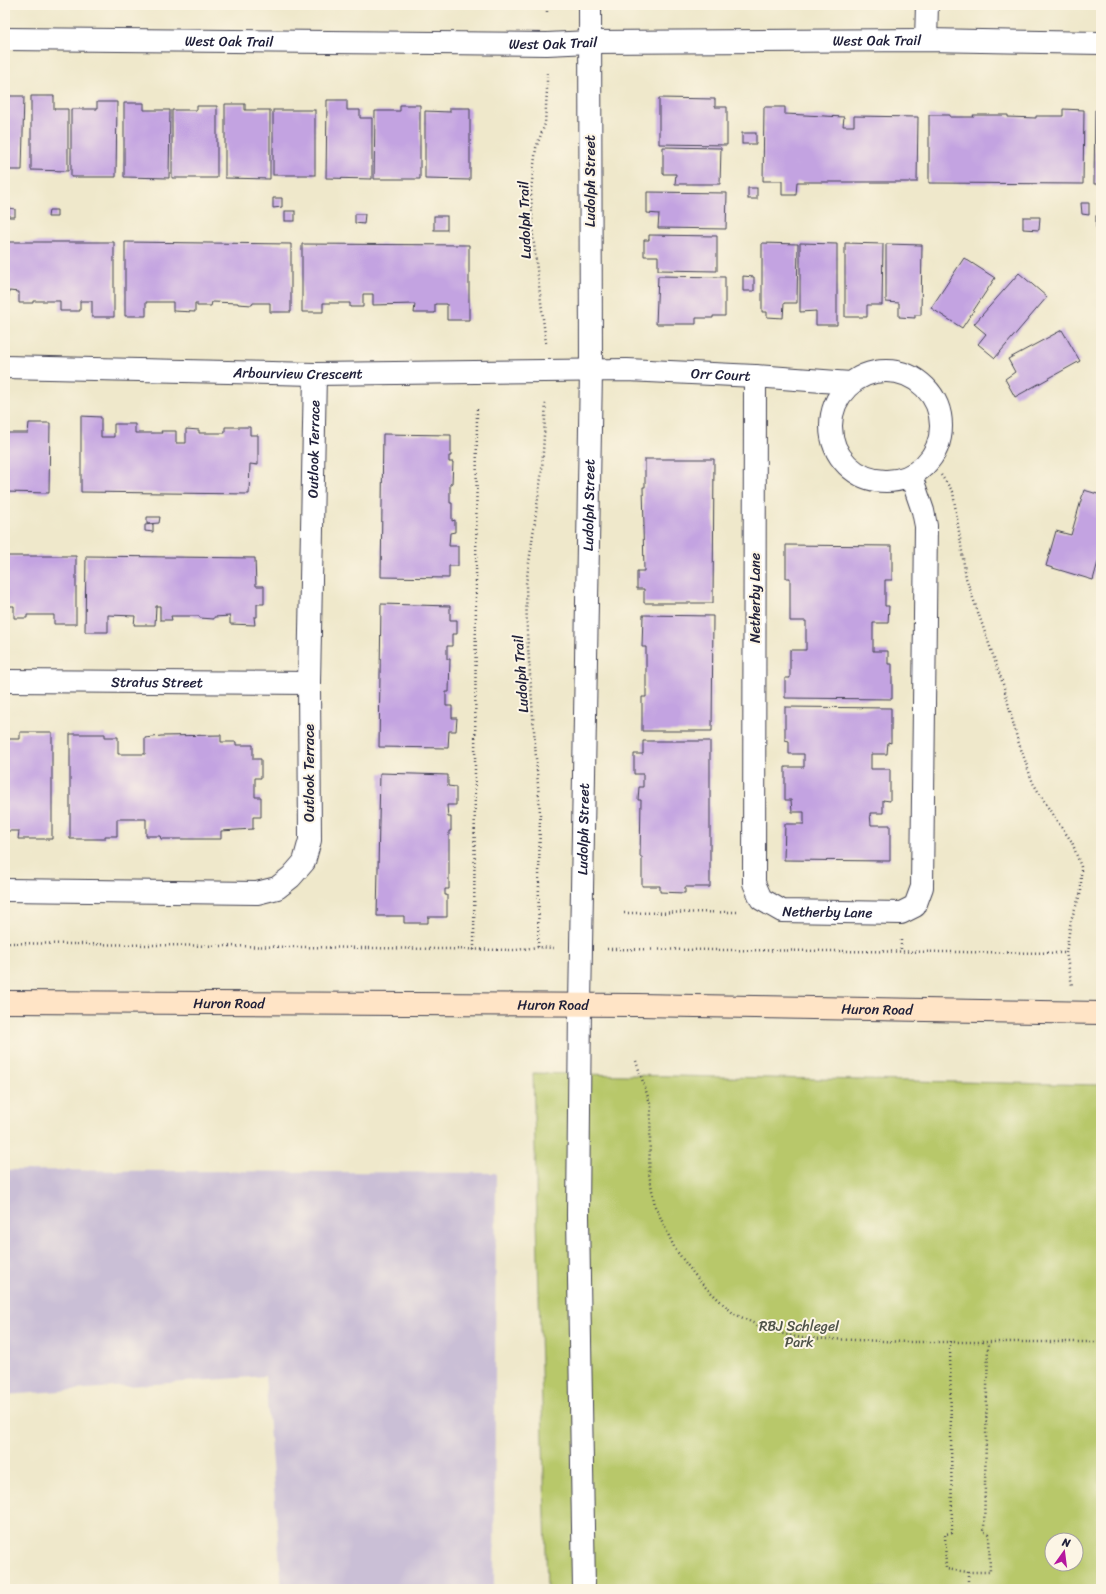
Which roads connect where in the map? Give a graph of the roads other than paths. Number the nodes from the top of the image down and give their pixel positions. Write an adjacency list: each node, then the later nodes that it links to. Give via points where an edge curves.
1 (590, 5): 5 (street, Ludolph Street)
2 (927, 5): 4 (street)
3 (5, 39): 5 (street, West Oak Trail, via 539,44)
4 (926, 40): 5 (street, West Oak Trail); 6 (street, West Oak Trail)
5 (590, 42): 8 (street, Ludolph Street)
6 (1101, 43)
7 (5, 367): 9 (street, Arbourview Crescent)
8 (591, 371): 9 (street, Arbourview Crescent); 10 (street, Orr Court, via 627,370); 17 (street, Ludolph Street)
9 (315, 374): 14 (street, Outlook Terrace)
10 (755, 376): 11 (street, Orr Court); 12 (street, Netherby Lane, via 754,883 761,899 782,911 901,913 915,906 922,886 926,526)
11 (850, 383): 12 (street, Orr Court, via 840,393 831,424 833,443 842,460 857,473 874,480 893,481); 12 (street, Orr Court, via 878,371 896,372 914,378 929,390 938,406 942,425 940,443 931,460)
12 (912, 476)
13 (5, 681): 14 (street, Stratus Street)
14 (309, 683): 15 (street, Outlook Terrace, via 310,840 304,862 277,888 257,893)
15 (5, 890)
16 (5, 1002): 17 (main road, Huron Road)
17 (580, 1005): 18 (main road, Huron Road); 19 (street, Ludolph Street, via 578,1216)
18 (1101, 1013)
19 (584, 1589)

